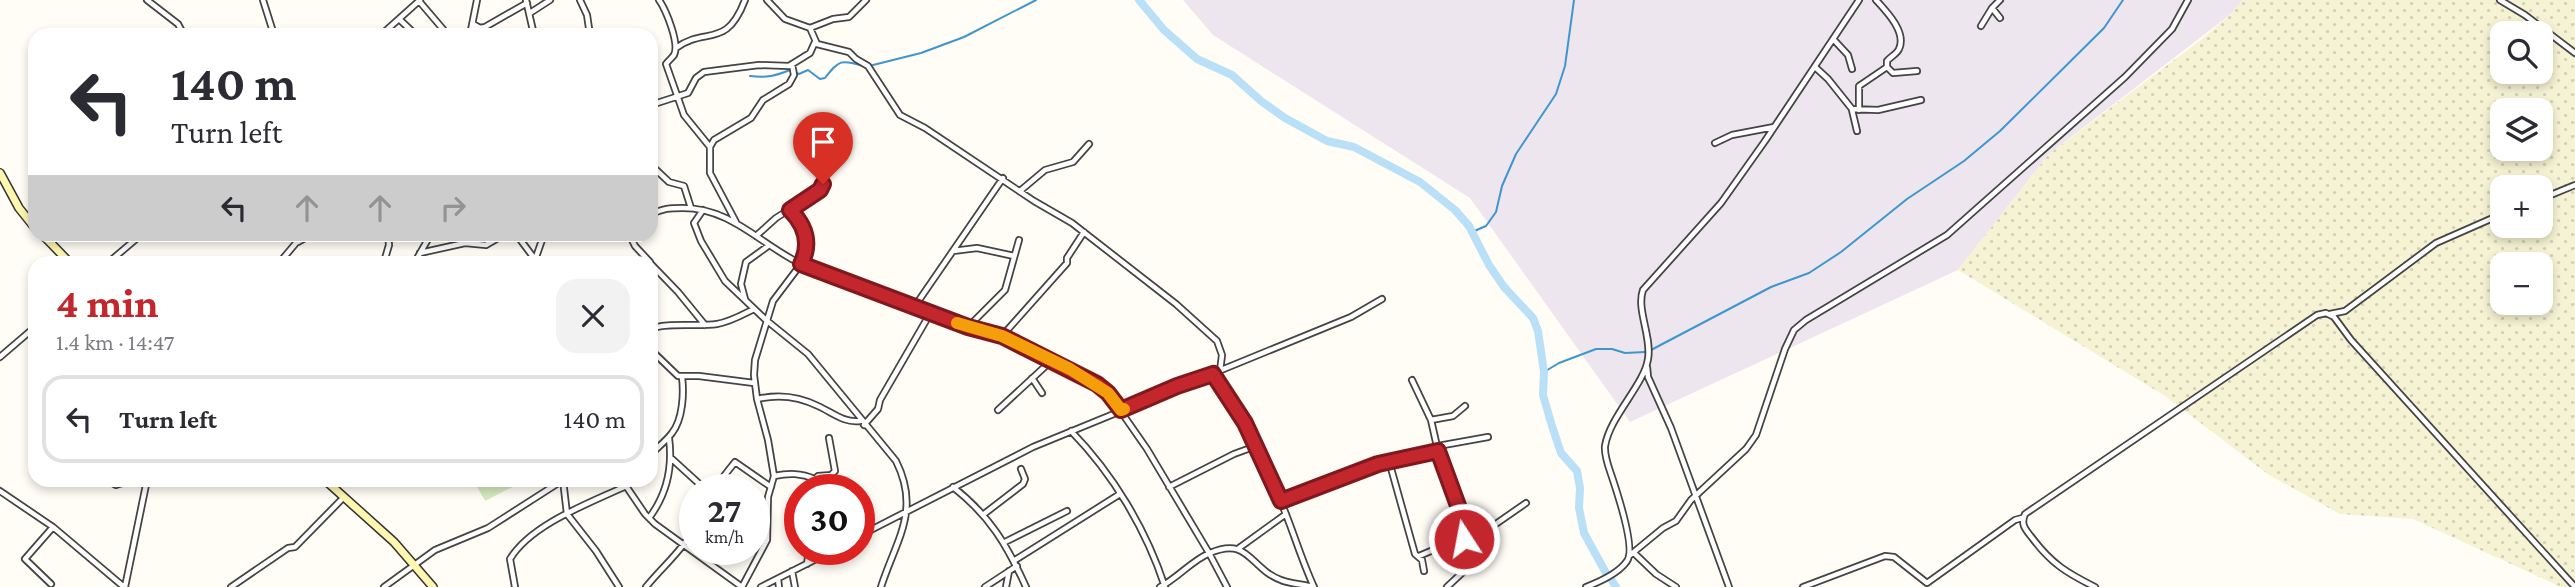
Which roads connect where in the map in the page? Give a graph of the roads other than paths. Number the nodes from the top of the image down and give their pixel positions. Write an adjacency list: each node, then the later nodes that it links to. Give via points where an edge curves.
1 (147, 0): 25 (street)
2 (263, 0): 26 (street)
3 (477, 0): 23 (street)
4 (550, 0): 20 (street)
5 (580, 0): 34 (street)
6 (659, 0): 18 (street)
7 (670, 0): 18 (street)
8 (745, 0): 38 (street, via 721,33 691,39)
9 (767, 0): 35 (street, via 785,19)
10 (866, 0): 35 (street, via 849,17)
11 (1859, 0): 36 (street)
12 (1876, 0): 41 (street, via 1891,18 1900,41)
13 (2000, 0): 19 (street)
14 (2188, 0): 146 (street, via 2172,29 2126,77 1947,235 1794,330 1756,435 1734,463)
15 (2500, 0): 39 (street)
16 (420, 1): 22 (street); 29 (street)
17 (526, 2): 20 (street); 32 (street)
18 (664, 7): 38 (street)
19 (1992, 8): 21 (street); 24 (street)
20 (530, 13): 33 (street)
21 (2000, 18)
22 (399, 19): 27 (street); 28 (street)
23 (473, 24): 30 (street); 31 (street)
24 (1981, 26)
25 (180, 28)
26 (272, 28)
27 (389, 28)
28 (409, 28)
29 (442, 28)
30 (472, 28)
31 (479, 28)
32 (482, 28)
33 (533, 28)
34 (589, 28)
35 (810, 28): 37 (street)
36 (1833, 40): 42 (street); 43 (street, via 1848,55)
37 (815, 42): 40 (street, via 810,53); 58 (street, via 849,52 870,69 896,113)
38 (675, 48): 45 (street, via 666,64)
39 (2575, 52)
40 (792, 64): 45 (street, via 704,72 688,93); 54 (street, via 794,75 789,84 763,100 751,118)
41 (1887, 66): 44 (street, via 1893,73); 49 (street, via 1859,86)
42 (1815, 67): 48 (street); 50 (street)
43 (1852, 69)
44 (1917, 71)
45 (677, 97): 47 (street); 54 (street, via 686,120)
46 (1921, 100): 49 (street)
47 (658, 103)
48 (1852, 109): 49 (street); 51 (street)
49 (1859, 110)
50 (1775, 127): 52 (street); 104 (street, via 1710,218 1643,290 1649,349)
51 (1857, 131)
52 (1715, 143)
53 (1089, 144): 60 (street, via 1073,162 1045,170)
54 (709, 147): 68 (street, via 710,173)
55 (658, 172): 62 (street, via 669,182 684,186)
56 (0, 173): 66 (street)
57 (821, 175): 64 (street, via 823,188)
58 (1003, 178): 60 (street); 79 (street)
59 (2575, 185): 61 (street)
60 (1020, 191): 69 (street)
61 (2553, 194)
62 (691, 208): 63 (street); 65 (street)
63 (703, 210): 68 (street); 90 (street, via 694,221 701,241 725,281)
64 (790, 210): 70 (street); 87 (street, via 804,227 807,250)
65 (658, 211)
66 (28, 219)
67 (2490, 219): 94 (street, via 2436,243 2344,311)
68 (737, 222): 70 (street)
69 (1084, 232): 100 (street, via 1067,263); 105 (street, via 1208,331 1221,350)
70 (756, 236): 78 (street)
71 (1019, 240): 86 (street)
72 (50, 242): 81 (street)
73 (133, 242): 82 (street)
74 (426, 242): 80 (street)
75 (491, 242): 80 (street)
76 (633, 242): 85 (street)
77 (296, 243): 83 (street)
78 (768, 246): 87 (street); 90 (street, via 746,262 741,284)
79 (953, 251): 86 (street, via 977,248); 91 (street)
80 (420, 253): 84 (street)
81 (63, 256)
82 (116, 256)
83 (285, 256)
84 (418, 256)
85 (644, 256)
86 (1014, 256): 98 (street, via 1003,294)
87 (801, 264): 91 (street); 95 (street, via 779,291)
88 (658, 271): 96 (street)
89 (1382, 299): 105 (street, via 1351,317)
90 (746, 302): 92 (street)
91 (915, 306): 93 (street)
92 (754, 309): 95 (street); 96 (street)
93 (930, 312): 98 (street); 117 (street, via 878,409)
94 (2330, 314): 155 (street, via 2317,315); 198 (street)
95 (766, 320): 110 (street); 117 (street, via 808,354)
96 (705, 325): 97 (street)
97 (658, 326)
98 (968, 327): 100 (street)
99 (28, 333): 101 (street)
100 (1002, 336): 103 (street)
101 (0, 357)
102 (658, 357): 107 (street)
103 (1051, 361): 108 (street); 115 (street, via 1097,384)
104 (1646, 366): 146 (street); 164 (street, via 1605,447)
105 (1220, 371): 106 (street)
106 (1213, 374): 115 (street); 122 (street)
107 (682, 377): 110 (street); 119 (street, via 679,419)
108 (1032, 379): 111 (street); 114 (street)
109 (1412, 380): 116 (street)
110 (754, 383): 112 (street)
111 (1042, 393)
112 (757, 400): 117 (street, via 770,396 803,399 846,421); 133 (street)
113 (1465, 406): 116 (street, via 1453,416)
114 (998, 410)
115 (1121, 410): 118 (street); 142 (street)
116 (1431, 420): 124 (street)
117 (862, 423): 149 (street, via 896,461)
118 (1071, 430): 141 (street); 144 (street)
119 (669, 437): 123 (street); 125 (street)
120 (829, 438): 132 (street)
121 (1488, 438): 124 (street)
122 (1256, 446): 142 (street); 147 (street)
123 (658, 447)
124 (1438, 448): 126 (street); 158 (street, via 1464,522)
125 (671, 458): 128 (street); 154 (street, via 664,493)
126 (1389, 461): 147 (street); 165 (street)
127 (1021, 469): 152 (street, via 1023,484)
128 (688, 474)
129 (726, 474): 130 (street, via 735,462)
130 (752, 474)
131 (799, 474): 133 (street)
132 (832, 474)
133 (774, 476): 140 (street)
134 (145, 487): 176 (street)
135 (333, 487): 145 (street)
136 (552, 487): 167 (street, via 488,528)
137 (564, 487): 151 (street)
138 (624, 487): 151 (street)
139 (627, 487): 154 (street)
140 (771, 487): 183 (street, via 766,540)
141 (953, 487): 149 (street); 152 (street)
142 (1169, 487): 163 (street)
143 (0, 491): 156 (street)
144 (1120, 494): 166 (street); 175 (street)
145 (345, 496): 167 (street); 177 (street, via 295,547)
146 (1695, 496): 164 (street, via 1679,517); 195 (street)
147 (1281, 501): 153 (street)
148 (1526, 503): 158 (street, via 1480,536)
149 (908, 509): 157 (street); 187 (street)
150 (1067, 511): 159 (street)
151 (567, 514): 180 (street, via 516,549 510,559); 181 (street)
152 (984, 514): 159 (street)
153 (1286, 514): 161 (street); 161 (street, via 1314,587 1279,580)
154 (649, 518): 160 (street)
155 (2023, 518): 196 (street, via 1932,581 1923,582 1898,560 1885,556); 197 (street, via 2024,527 2051,561)
156 (53, 527): 174 (street, via 25,559); 176 (street)
157 (875, 527)
158 (1464, 539): 165 (street); 192 (street, via 1470,559)
159 (1005, 542): 166 (street)
160 (679, 543)
161 (1239, 548): 163 (street)
162 (679, 552): 182 (street)
163 (1209, 553): 175 (street); 191 (street)
164 (1632, 555): 193 (street); 194 (street)
165 (1419, 556): 172 (street)
166 (1016, 563): 171 (street); 190 (street)
167 (414, 564): 178 (street); 179 (street)
168 (710, 565): 183 (street)
169 (805, 565): 170 (street)
170 (792, 571): 173 (street); 186 (street)
171 (1009, 571): 188 (street); 189 (street)
172 (1424, 571)
173 (778, 579): 184 (street); 185 (street)
174 (51, 584)
175 (1163, 586)
176 (125, 587)
177 (231, 587)
178 (384, 587)
179 (433, 587)
180 (515, 587)
181 (619, 587)
182 (646, 587)
183 (742, 587)
184 (761, 587)
185 (779, 587)
186 (795, 587)
187 (881, 587)
188 (985, 587)
189 (1006, 587)
190 (1026, 587)
191 (1227, 587)
192 (1447, 587)
193 (1587, 587)
194 (1676, 587)
195 (1729, 587)
196 (1803, 587)
197 (2095, 587)
198 (2575, 587)

